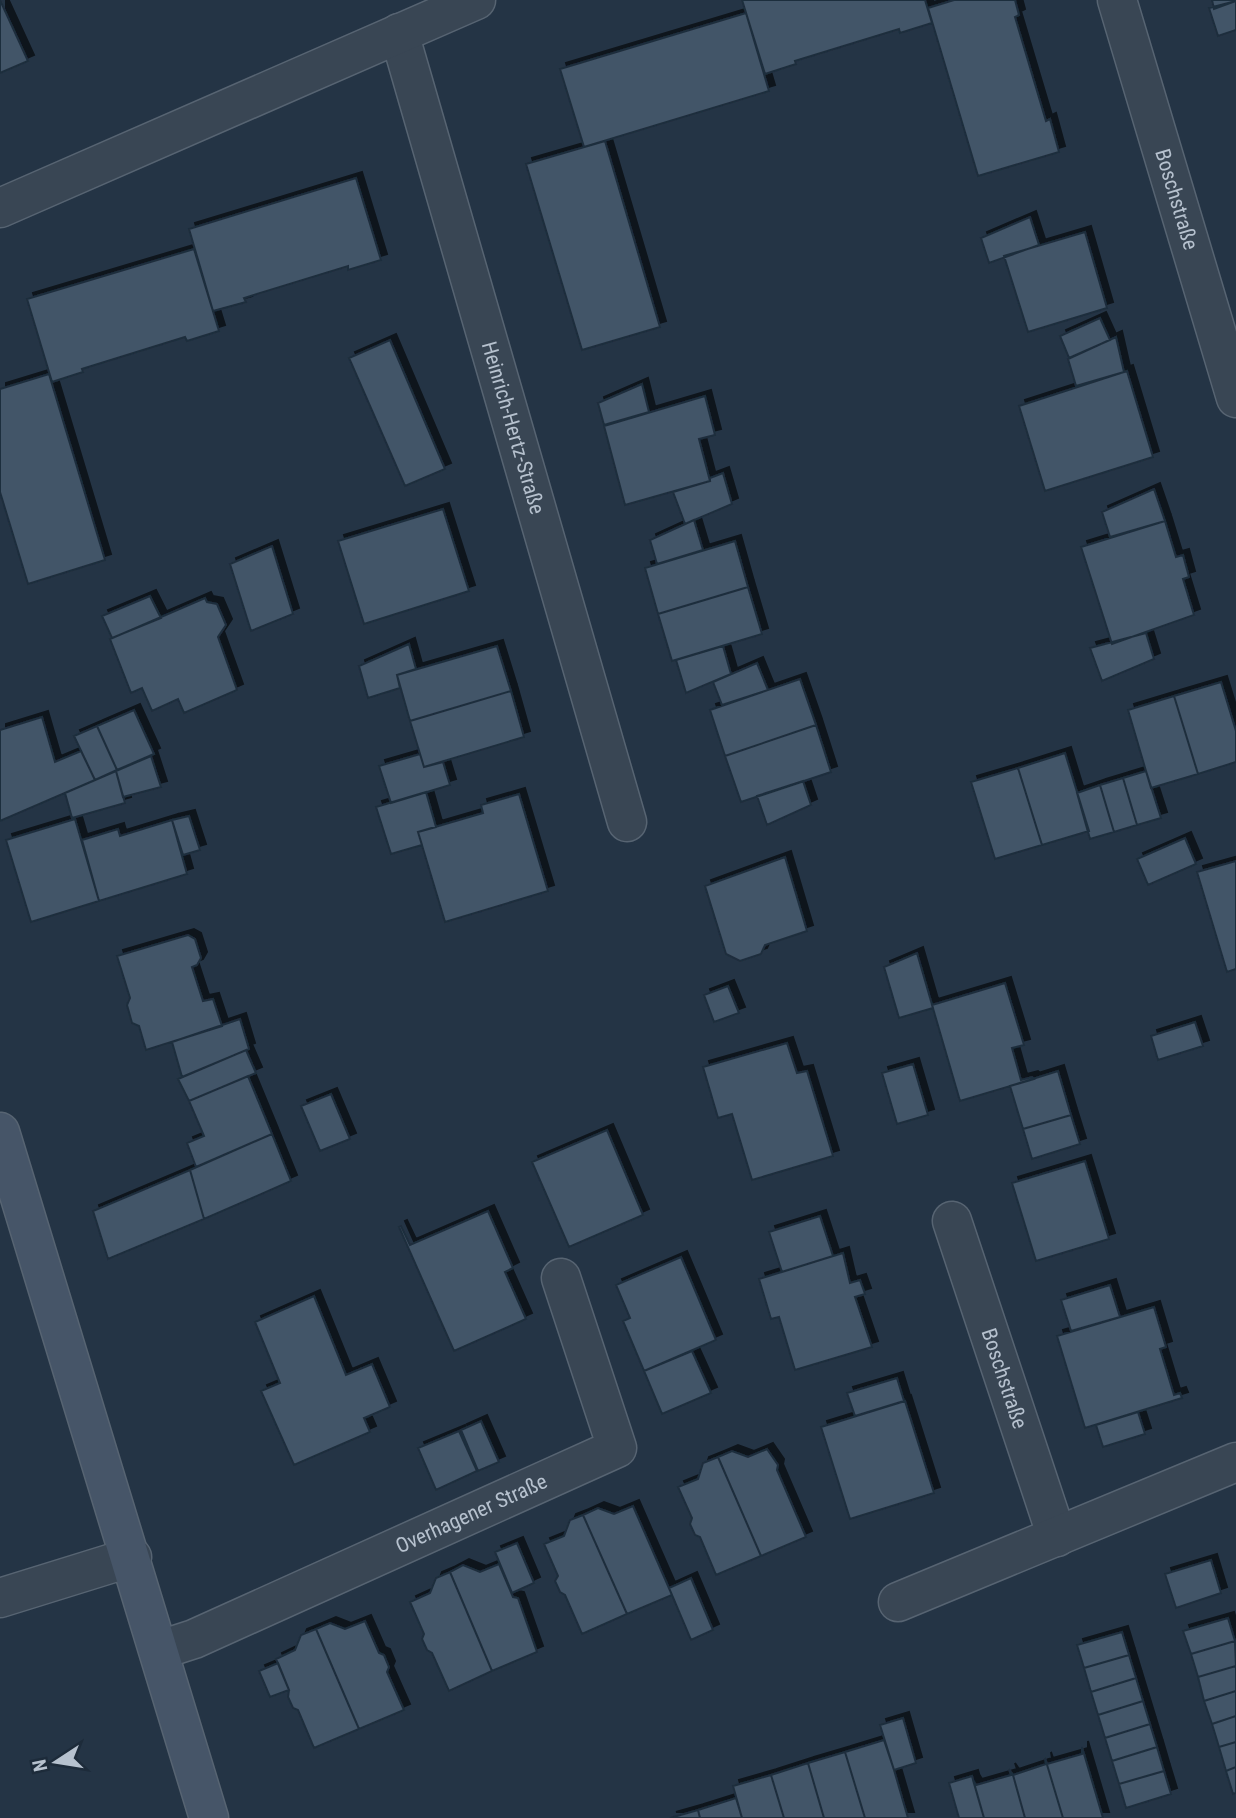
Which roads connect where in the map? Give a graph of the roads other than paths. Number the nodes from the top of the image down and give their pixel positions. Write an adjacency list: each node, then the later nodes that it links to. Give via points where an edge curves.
1 (476, 0): 3 (street)
2 (1117, 0): 5 (street, Boschstraße)
3 (399, 33): 4 (street); 6 (street, Heinrich-Hertz-Straße)
4 (0, 208)
5 (1236, 398)
6 (627, 822)
7 (0, 1132): 12 (main road)
8 (952, 1221): 11 (street, Boschstraße)
9 (561, 1278): 15 (street, Overhagener Straße, via 617,1448 194,1639)
10 (1236, 1462): 11 (street)
11 (1057, 1536): 14 (street)
12 (132, 1557): 13 (street); 15 (main road)
13 (0, 1598)
14 (898, 1602)
15 (160, 1650): 16 (main road)
16 (209, 1818)

